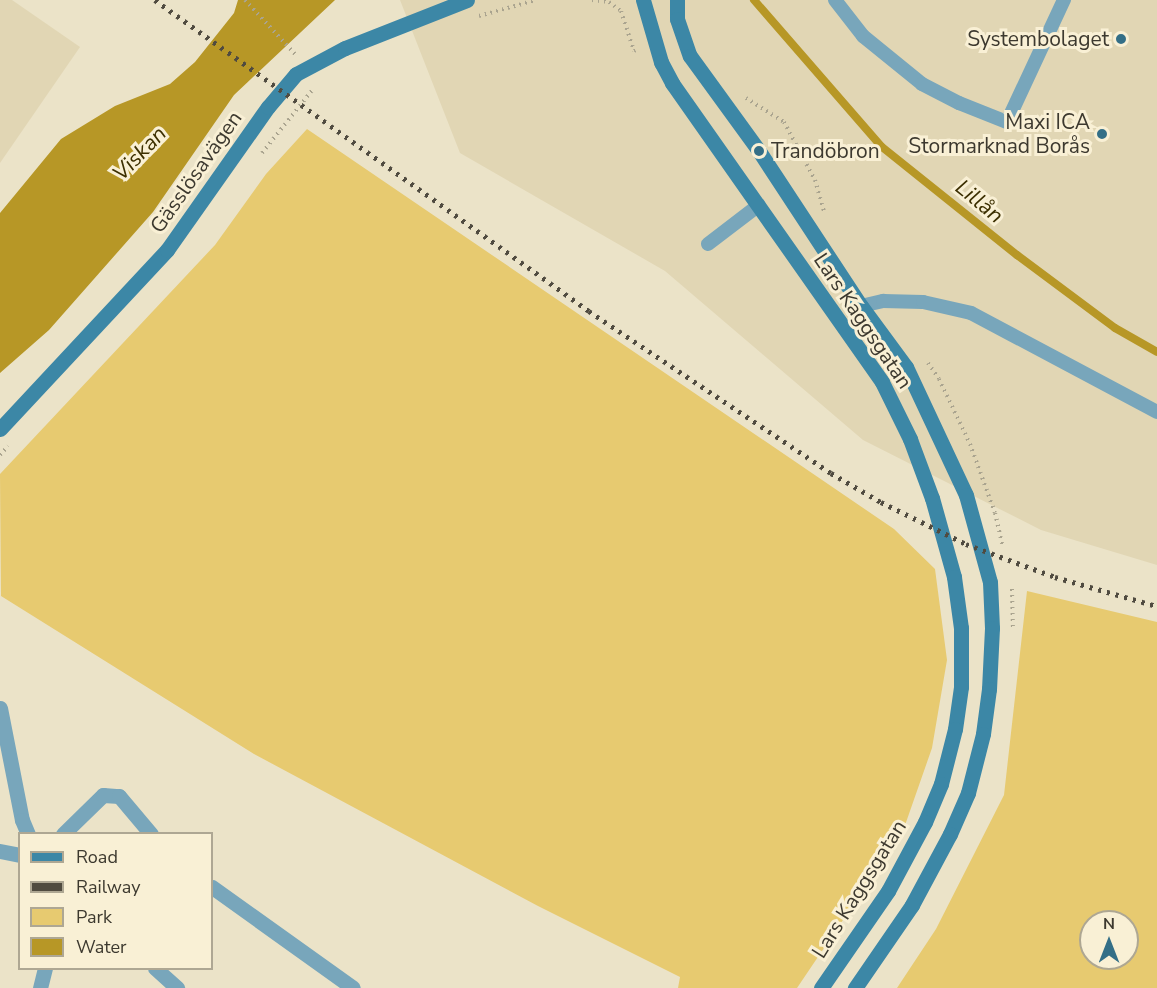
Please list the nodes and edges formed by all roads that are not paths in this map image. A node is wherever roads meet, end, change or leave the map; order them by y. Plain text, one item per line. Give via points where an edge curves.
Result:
1 (467, 0) edge
2 (644, 0) edge
3 (677, 0) edge
4 (836, 0) edge
5 (1064, 0) edge
6 (759, 205) junction
7 (708, 244) dead end
8 (861, 306) junction
9 (1157, 412) edge
10 (0, 429) edge
11 (0, 708) edge
12 (27, 832) edge
13 (65, 832) edge
14 (149, 832) edge
15 (0, 851) edge
16 (18, 855) edge
17 (213, 888) edge
18 (45, 970) edge
19 (156, 970) edge
20 (40, 988) edge
21 (177, 988) edge
22 (353, 988) edge
23 (821, 988) edge
24 (855, 988) edge

1 - 10 street, Gässlösavägen via 345,48 296,74 268,107 167,250
2 - 6 street, Lars Kaggsgatan via 661,62 672,84
3 - 8 street, Lars Kaggsgatan via 677,19 690,56 759,151
4 - 5 lane via 863,36 922,84 959,104 1007,122
6 - 7 lane
6 - 23 street, Lars Kaggsgatan via 882,382 910,439 932,498 954,577 961,628 961,687 941,784 888,891
8 - 9 lane via 884,301 923,302 971,313
8 - 24 street, Lars Kaggsgatan via 906,368 966,495 990,582 992,628 983,734 968,793 912,905
11 - 12 street
13 - 14 street via 103,795 119,796
15 - 16 street
17 - 22 street
18 - 20 street
19 - 21 street

